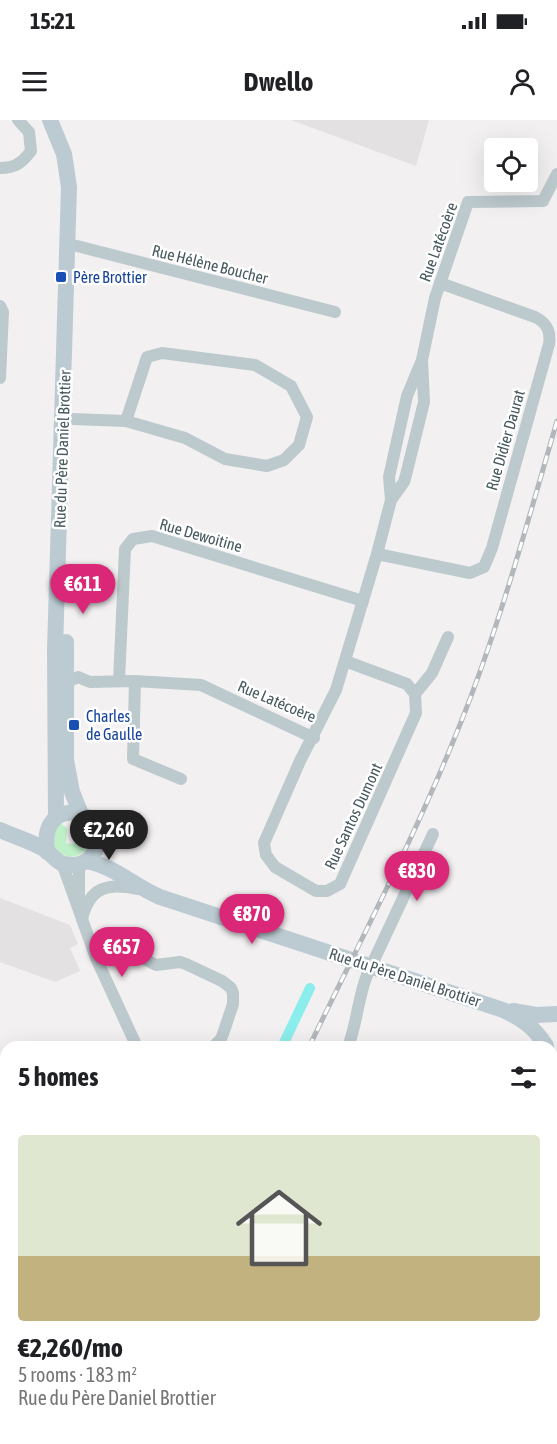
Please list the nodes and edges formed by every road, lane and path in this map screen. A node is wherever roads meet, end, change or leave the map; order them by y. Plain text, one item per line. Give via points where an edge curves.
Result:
1 (18, 120) edge
2 (50, 120) edge
3 (58, 120) edge
4 (0, 168) edge
5 (557, 174) edge
6 (77, 246) junction
7 (440, 283) junction
8 (0, 306) edge
9 (335, 312) dead end
10 (0, 378) edge
11 (72, 419) junction
12 (126, 420) junction
13 (377, 554) junction
14 (363, 602) junction
15 (448, 637) dead end
16 (345, 661) junction
17 (119, 681) junction
18 (135, 681) junction
19 (90, 682) junction
20 (66, 685) junction
21 (416, 694) junction
22 (314, 738) junction
23 (181, 779) dead end
24 (81, 814) junction
25 (52, 821) junction
26 (0, 829) edge
27 (433, 834) dead end
28 (98, 840) junction
29 (48, 852) junction
30 (75, 863) junction
31 (148, 892) junction
32 (170, 899) junction
33 (82, 919) junction
34 (96, 958) junction
35 (503, 1010) junction
36 (557, 1017) edge
37 (134, 1041) edge
38 (219, 1041) edge
39 (350, 1041) edge
40 (543, 1041) edge
41 (547, 1041) edge

1 - 4 street via 29,132 31,151 12,168
2 - 20 main road, Rue du Père Daniel Brottier via 64,154 69,188
3 - 6 main road, Rue du Père Daniel Brottier via 72,151 78,186
5 - 7 street, Rue Latécoère via 543,201 468,202
6 - 9 street, Rue Hélène Boucher
6 - 11 main road, Rue du Père Daniel Brottier
7 - 13 street, Rue Latécoère via 422,360 407,396 389,477 391,500
7 - 13 street, Rue Didier Daurat via 542,320 548,329 549,344 484,567 470,573
8 - 10 street
11 - 12 street
11 - 20 main road, Rue du Père Daniel Brottier
12 - 12 street via 185,438 225,459 267,466 284,460 299,445 307,417 291,386 255,365 162,352 147,357
13 - 14 street, Rue Latécoère
14 - 16 street, Rue Latécoère
14 - 17 street, Rue Dewoitine via 152,536 133,539 125,549
15 - 21 street via 432,673
16 - 21 street via 402,681
16 - 22 street, Rue Latécoère
17 - 18 street, Rue Latécoère
17 - 19 street, Rue Latécoère
18 - 22 street, Rue Latécoère via 201,686
18 - 23 street via 133,759
19 - 20 street, Rue Latécoère
19 - 20 street, Rue Latécoère
20 - 24 main road, Rue du Père Daniel Brottier via 66,760
20 - 25 main road, Rue du Père Daniel Brottier
21 - 22 street, Rue Santos Dumont via 415,721 340,884 327,891 316,891 275,867 266,855 264,843
24 - 25 main road via 68,812
24 - 28 main road via 94,824
25 - 26 main road via 26,830
25 - 29 main road via 45,836
26 - 29 main road
27 - 39 street, bridge via 362,987
28 - 30 main road via 92,856
28 - 32 main road, Rue du Père Daniel Brottier via 128,873
29 - 30 main road
30 - 31 main road, Rue du Père Daniel Brottier via 95,862
30 - 33 street
31 - 32 main road, Rue du Père Daniel Brottier
31 - 33 street via 123,886 101,889 89,899
32 - 35 main road, Rue du Père Daniel Brottier
33 - 34 street
34 - 37 street
34 - 38 street via 126,950 156,965 186,964 227,985 233,993 233,1004
35 - 36 main road, Rue du Père Daniel Brottier
35 - 40 main road, Rue du Père Daniel Brottier via 530,1025
36 - 41 main road via 547,1033

